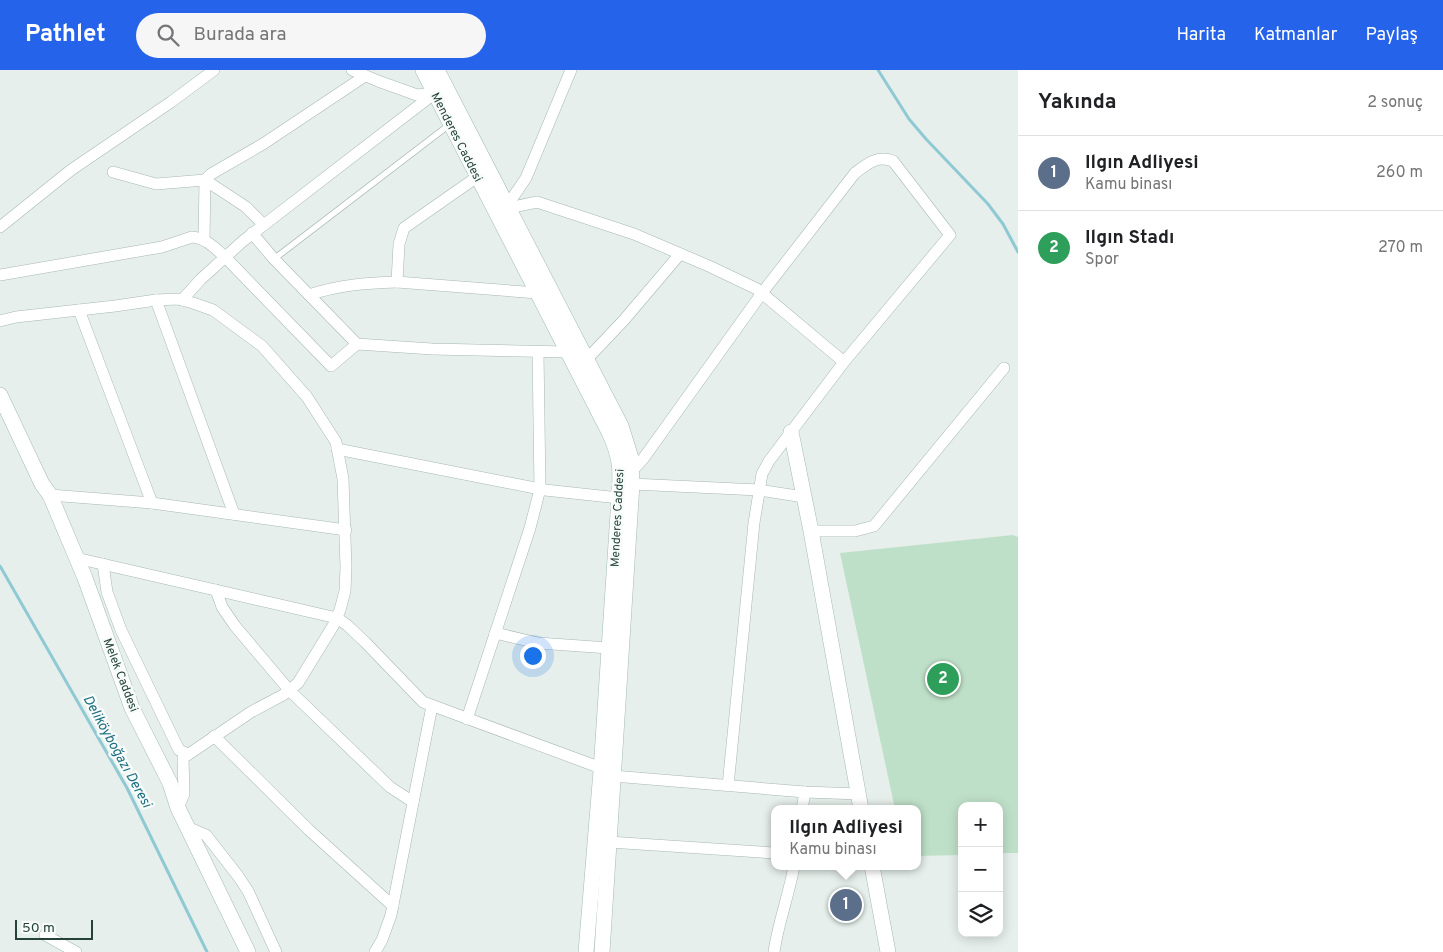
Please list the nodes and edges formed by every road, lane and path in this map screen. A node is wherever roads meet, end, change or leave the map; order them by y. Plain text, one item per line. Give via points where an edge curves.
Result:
1 (214, 70) edge
2 (352, 70) edge
3 (423, 70) edge
4 (437, 70) edge
5 (572, 70) edge
6 (365, 76) junction
7 (435, 93) junction
8 (450, 124) junction
9 (113, 172) dead end
10 (478, 177) junction
11 (204, 180) junction
12 (507, 207) junction
13 (264, 225) junction
14 (0, 227) edge
15 (252, 234) junction
16 (204, 240) junction
17 (680, 254) junction
18 (225, 257) junction
19 (274, 259) junction
20 (0, 275) edge
21 (397, 282) junction
22 (538, 293) junction
23 (762, 293) junction
24 (309, 295) junction
25 (156, 300) junction
26 (182, 300) junction
27 (79, 310) junction
28 (0, 321) edge
29 (356, 344) junction
30 (538, 352) junction
31 (568, 352) junction
32 (587, 359) junction
33 (844, 362) junction
34 (1004, 368) dead end
35 (0, 395) edge
36 (791, 432) junction
37 (338, 449) junction
38 (632, 478) junction
39 (540, 489) junction
40 (759, 490) junction
41 (50, 495) junction
42 (804, 497) junction
43 (620, 498) junction
44 (152, 503) junction
45 (234, 514) junction
46 (346, 530) junction
47 (811, 531) junction
48 (76, 558) junction
49 (103, 564) junction
50 (216, 590) junction
51 (337, 618) junction
52 (495, 633) junction
53 (609, 648) junction
54 (289, 690) junction
55 (432, 706) junction
56 (467, 719) junction
57 (214, 736) junction
58 (188, 754) junction
59 (607, 772) junction
60 (728, 786) junction
61 (805, 792) junction
62 (860, 801) edge
63 (413, 802) junction
64 (803, 805) edge
65 (178, 808) junction
66 (188, 827) junction
67 (609, 842) junction
68 (771, 853) edge
69 (793, 870) edge
70 (873, 870) edge
71 (393, 906) junction
72 (45, 935) dead end
73 (76, 952) edge
74 (248, 952) edge
75 (276, 952) edge
76 (376, 952) edge
77 (586, 952) edge
78 (602, 952) edge
79 (774, 952) edge
80 (888, 952) edge

1 - 14 street via 72,170
2 - 6 street
3 - 7 main road, Menderes Caddesi
4 - 12 main road, Menderes Caddesi
5 - 12 street via 526,178
6 - 7 street via 418,95
6 - 11 street
7 - 8 main road, Menderes Caddesi
7 - 13 street
8 - 10 main road, Menderes Caddesi
8 - 19 lane
9 - 11 street via 156,184
10 - 21 street via 404,228 399,244
10 - 22 main road, Menderes Caddesi
11 - 13 street via 246,206
11 - 16 street
12 - 17 street via 537,202 634,234
12 - 32 main road, Menderes Caddesi
13 - 15 street
15 - 18 street
15 - 19 street
16 - 18 street
16 - 20 street via 192,237 162,247
17 - 23 street
17 - 32 street
18 - 26 street
18 - 29 street via 331,366
19 - 24 street
21 - 22 street
21 - 24 street via 328,288
22 - 31 main road, Menderes Caddesi
23 - 33 street
23 - 33 street via 855,174 868,163 885,158 893,161 950,235
23 - 38 street via 642,459
24 - 29 street
25 - 26 street
25 - 27 street
25 - 45 street
26 - 37 street via 213,310 262,346 307,397
27 - 28 street
27 - 44 street
29 - 30 street
30 - 31 street
30 - 39 street
31 - 43 main road, Menderes Caddesi via 616,449 621,470
32 - 38 main road, Menderes Caddesi via 621,426 628,447
33 - 36 street
34 - 47 street via 874,526 855,531
35 - 41 main road, Melek Caddesi
36 - 40 street via 769,461
36 - 42 main road
37 - 39 street
37 - 46 street
38 - 40 street
38 - 59 main road, Menderes Caddesi
39 - 43 street
39 - 52 street
40 - 42 street
40 - 60 street
41 - 44 street
41 - 48 main road, Melek Caddesi
42 - 47 main road
43 - 53 main road, Menderes Caddesi
44 - 45 street
45 - 46 street
46 - 51 street via 345,591
47 - 62 main road
48 - 49 street
48 - 65 main road, Melek Caddesi via 132,708 170,783
49 - 50 street
49 - 58 street via 107,592 121,630 179,750
50 - 51 street
50 - 54 street via 235,626
51 - 54 street via 298,683
51 - 55 street via 423,702
52 - 53 street via 538,642
52 - 56 street
53 - 59 main road, Menderes Caddesi
54 - 57 street
54 - 63 street via 390,786
55 - 56 street
55 - 63 street
56 - 59 street
57 - 58 street
57 - 71 street via 309,830
58 - 65 street via 184,758 184,794
59 - 60 street
59 - 67 main road, Menderes Caddesi
59 - 77 main road, Menderes Caddesi
60 - 61 street
61 - 62 street
61 - 64 street
63 - 71 street
65 - 66 main road, Melek Caddesi
66 - 74 main road, Melek Caddesi
66 - 75 street via 206,834 238,876
67 - 68 street
67 - 78 main road, Menderes Caddesi
69 - 79 street
70 - 80 main road
71 - 76 street
72 - 73 street

